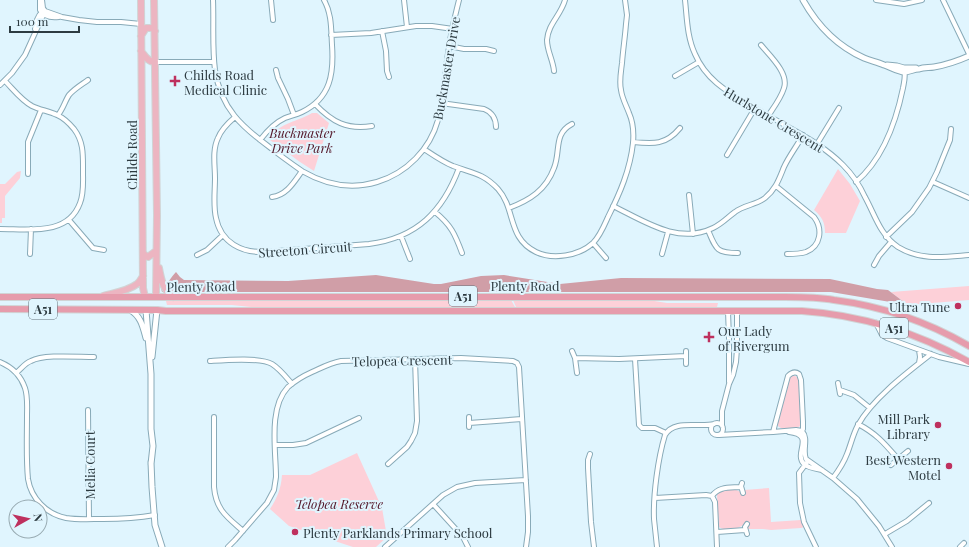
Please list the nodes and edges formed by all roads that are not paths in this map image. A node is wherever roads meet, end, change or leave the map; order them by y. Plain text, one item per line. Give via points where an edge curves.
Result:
1 (41, 0) edge
2 (141, 0) edge
3 (154, 0) edge
4 (214, 0) edge
5 (271, 0) edge
6 (324, 0) edge
7 (404, 0) edge
8 (459, 0) edge
9 (565, 0) edge
10 (625, 0) edge
11 (685, 0) edge
12 (803, 0) edge
13 (876, 0) edge
14 (922, 0) edge
15 (943, 0) edge
16 (43, 13) junction
17 (273, 20) dead end
18 (140, 21) junction
19 (154, 21) junction
20 (407, 27) junction
21 (452, 29) junction
22 (154, 31) junction
23 (382, 31) junction
24 (331, 35) junction
25 (141, 36) junction
26 (761, 45) dead end
27 (449, 46) junction
28 (141, 51) junction
29 (494, 51) dead end
30 (969, 55) edge
31 (155, 62) junction
32 (214, 62) junction
33 (699, 62) junction
34 (276, 70) dead end
35 (904, 70) junction
36 (554, 71) dead end
37 (675, 76) dead end
38 (390, 78) dead end
39 (5, 80) junction
40 (88, 80) dead end
41 (0, 85) edge
42 (441, 103) junction
43 (315, 104) junction
44 (755, 108) junction
45 (838, 108) dead end
46 (40, 110) junction
47 (58, 115) junction
48 (294, 115) junction
49 (768, 116) junction
50 (235, 117) junction
51 (572, 124) dead end
52 (372, 126) dead end
53 (496, 127) dead end
54 (680, 128) dead end
55 (951, 128) dead end
56 (803, 135) junction
57 (260, 140) junction
58 (633, 142) junction
59 (817, 144) junction
60 (424, 149) junction
61 (727, 155) dead end
62 (459, 168) junction
63 (302, 171) junction
64 (28, 174) dead end
65 (856, 182) junction
66 (933, 182) junction
67 (776, 186) junction
68 (688, 195) dead end
69 (272, 197) dead end
70 (969, 198) edge
71 (613, 206) junction
72 (509, 208) junction
73 (434, 212) junction
74 (69, 220) junction
75 (0, 229) edge
76 (31, 230) junction
77 (708, 230) junction
78 (668, 232) junction
79 (693, 234) junction
80 (223, 235) junction
81 (401, 236) junction
82 (886, 237) junction
83 (891, 242) junction
84 (593, 243) junction
85 (104, 250) dead end
86 (156, 251) junction
87 (143, 253) junction
88 (462, 253) dead end
89 (738, 253) dead end
90 (30, 254) dead end
91 (662, 254) dead end
92 (788, 254) dead end
93 (969, 255) edge
94 (197, 256) dead end
95 (606, 258) dead end
96 (156, 259) junction
97 (410, 259) dead end
98 (874, 265) dead end
99 (143, 276) junction
100 (0, 297) edge
101 (99, 297) junction
102 (145, 297) junction
103 (156, 297) junction
104 (173, 297) junction
105 (728, 297) junction
106 (737, 297) junction
107 (0, 309) edge
108 (130, 310) junction
109 (146, 310) junction
110 (157, 310) junction
111 (728, 311) junction
112 (737, 311) junction
113 (876, 323) junction
114 (148, 345) junction
115 (969, 346) edge
116 (919, 350) junction
117 (572, 351) dead end
118 (686, 351) dead end
119 (931, 354) junction
120 (686, 356) junction
121 (94, 357) dead end
122 (576, 358) junction
123 (415, 359) junction
124 (635, 359) junction
125 (210, 360) dead end
126 (0, 362) edge
127 (969, 363) edge
128 (686, 364) dead end
129 (918, 364) junction
130 (16, 373) junction
131 (577, 373) dead end
132 (151, 374) junction
133 (838, 383) dead end
134 (292, 384) junction
135 (729, 384) junction
136 (870, 408) junction
137 (88, 410) dead end
138 (722, 412) junction
139 (214, 417) dead end
140 (469, 417) dead end
141 (359, 418) dead end
142 (522, 419) junction
143 (715, 424) junction
144 (858, 424) junction
145 (698, 426) junction
146 (722, 427) junction
147 (712, 432) junction
148 (773, 432) junction
149 (666, 433) junction
150 (801, 433) junction
151 (735, 434) junction
152 (719, 435) junction
153 (275, 445) junction
154 (908, 451) dead end
155 (590, 454) dead end
156 (898, 459) junction
157 (806, 463) junction
158 (388, 464) dead end
159 (891, 465) dead end
160 (833, 478) junction
161 (526, 480) junction
162 (743, 493) dead end
163 (712, 496) junction
164 (655, 498) junction
165 (929, 503) dead end
166 (433, 504) junction
167 (155, 515) junction
168 (89, 519) junction
169 (746, 524) dead end
170 (243, 531) junction
171 (716, 532) junction
172 (885, 534) junction
173 (964, 543) dead end
174 (162, 547) edge
175 (228, 547) edge
176 (385, 547) edge
177 (468, 547) edge
178 (526, 547) edge
179 (594, 547) edge
180 (658, 547) edge
181 (718, 547) edge
182 (816, 547) edge
183 (892, 547) edge
184 (960, 547) edge

1 - 16 street
2 - 18 main road, Childs Road
3 - 19 main road, Childs Road
4 - 32 street, Buckmaster Drive
5 - 17 street
6 - 24 street via 329,13
7 - 20 street
8 - 21 street, Buckmaster Drive
9 - 36 street via 548,33 547,45
10 - 58 street via 627,15 620,83 632,123
11 - 33 street, Hurlstone Crescent via 690,38
12 - 35 street via 816,21 830,36 855,54
13 - 14 street via 904,4
15 - 30 street
16 - 18 street via 89,21
16 - 39 street via 40,14 25,55
18 - 19 main road
18 - 25 main road, Childs Road
19 - 22 main road, Childs Road
20 - 21 street via 432,26
20 - 23 street
21 - 27 street, Buckmaster Drive
22 - 25 main road via 152,28 146,28
22 - 31 main road, Childs Road
23 - 24 street
23 - 38 street
24 - 43 street via 331,76 326,89
25 - 28 main road, Childs Road
26 - 49 street via 782,72 785,81 784,89
27 - 29 street
27 - 42 street, Buckmaster Drive
28 - 31 main road via 147,59
28 - 87 main road, Childs Road
30 - 35 street via 942,65
31 - 32 street
31 - 86 main road, Childs Road
32 - 50 street, Buckmaster Drive via 224,100
33 - 37 street
33 - 44 street, Hurlstone Crescent via 718,84
34 - 48 street
35 - 65 street via 897,113 886,140 868,170
39 - 41 street
39 - 46 street via 26,102
40 - 47 street via 69,95
42 - 53 street via 484,109 491,113
42 - 60 street, Buckmaster Drive via 436,128
43 - 48 street
43 - 52 street via 333,120 345,125
44 - 49 street, Hurlstone Crescent
44 - 61 street
45 - 59 street
46 - 47 street
46 - 64 street via 28,142
47 - 74 street via 67,121 80,137 82,148 82,196 77,210
48 - 57 street via 274,125
49 - 56 street, Hurlstone Crescent
50 - 57 street, Buckmaster Drive
50 - 80 street via 221,132 215,148 215,214
51 - 72 street via 561,133 555,167 544,186 529,199
54 - 58 street via 673,136 659,143
55 - 66 street via 950,140
56 - 59 street, Hurlstone Crescent
56 - 67 street
57 - 63 street, Buckmaster Drive
58 - 71 street via 626,178
59 - 65 street, Hurlstone Crescent via 843,166
60 - 62 street
60 - 63 street, Buckmaster Drive via 411,164 397,174 368,184 335,185 318,180
62 - 72 street via 475,172 488,180 500,191
62 - 73 street, Streeton Circuit via 450,190
63 - 69 street via 286,192
65 - 82 street, Hurlstone Crescent
66 - 70 street
66 - 82 street via 912,212
67 - 77 street via 764,199 738,210
67 - 92 street via 814,217 820,228 820,236 809,251
68 - 79 street
71 - 78 street
71 - 84 street
72 - 84 street via 517,235 536,252 554,256 569,254
73 - 81 street, Streeton Circuit
73 - 88 street via 451,228
74 - 76 street via 48,229
74 - 85 street via 93,248
75 - 76 street
76 - 90 street
77 - 79 street
77 - 89 street via 718,250 724,253
78 - 79 street
78 - 91 street
80 - 81 street, Streeton Circuit via 238,247 258,252 369,244
80 - 94 street
81 - 97 street
82 - 83 street, Hurlstone Crescent
83 - 93 street, Hurlstone Crescent via 910,253 923,256
83 - 98 street
84 - 95 street
86 - 87 main road via 148,257
86 - 96 main road, Childs Road
87 - 99 main road, Childs Road
96 - 103 main road, Childs Road
96 - 104 main road via 161,280
99 - 101 main road via 136,285
99 - 102 main road, Childs Road
100 - 101 highway, Plenty Road / A51
101 - 102 highway, Plenty Road / A51
102 - 103 highway, Plenty Road / A51
102 - 109 highway, Childs Road
103 - 104 highway, Plenty Road / A51
103 - 110 highway, Childs Road
104 - 105 highway, Plenty Road / A51
105 - 106 highway, Plenty Road / A51
105 - 111 highway
106 - 112 highway
106 - 115 highway, Plenty Road / A51 via 812,298 851,302 903,316
107 - 108 highway, Plenty Road / A51
108 - 109 highway, Plenty Road / A51
108 - 114 street via 139,317
109 - 110 highway, Plenty Road / A51
109 - 114 street
110 - 111 highway, Plenty Road / A51
110 - 132 street
111 - 112 highway, Plenty Road / A51
111 - 135 street
112 - 113 highway, Plenty Road / A51 via 813,312
112 - 135 street via 736,355
113 - 116 street, Plenty Road via 884,337
113 - 127 highway, Plenty Road / A51 via 923,339
114 - 132 street
116 - 119 street, Plenty Road
116 - 129 street
117 - 122 street
118 - 120 street
119 - 127 street, Plenty Road
119 - 129 street
120 - 124 street
120 - 128 street
121 - 130 street via 39,358 28,362
122 - 124 street
122 - 131 street
123 - 134 street, Telopea Crescent via 337,362
123 - 142 street, Telopea Crescent via 466,358 515,362 520,370
123 - 158 street via 415,432 406,447
124 - 149 street via 639,425 642,428 655,428
125 - 134 street via 266,361 276,367
126 - 130 street
129 - 136 street
130 - 168 street via 23,383 26,396 27,474 33,494 40,504 56,515 71,519
132 - 167 street via 150,446
133 - 136 street via 840,392 854,395
134 - 153 street, Telopea Crescent via 284,392 275,416
135 - 138 street
136 - 144 street
137 - 168 street, Melia Court
138 - 143 street
138 - 146 street
139 - 170 street via 215,496 222,512
140 - 142 street via 469,425
141 - 153 street via 306,443
142 - 161 street, Telopea Crescent
143 - 145 street
143 - 146 street
143 - 147 street
144 - 156 street via 871,431
144 - 160 street via 845,458
145 - 147 street
145 - 149 street via 675,426
146 - 151 street via 728,433
146 - 152 street via 723,431
147 - 152 street
148 - 150 street
148 - 150 street via 786,381 793,372 799,374 801,380
148 - 151 street
149 - 164 street
150 - 157 street via 806,438
151 - 152 street
153 - 170 street, Telopea Crescent via 276,478 272,494
154 - 156 street
155 - 179 street via 588,468
156 - 159 street
157 - 160 street via 814,464
157 - 182 street via 799,476 801,507 804,522
160 - 172 street via 857,499
161 - 166 street via 462,485
161 - 178 street, Telopea Crescent
162 - 163 street via 742,485 719,489
163 - 164 street
163 - 171 street via 715,502
164 - 180 street via 654,519
165 - 172 street via 907,521
166 - 176 street
166 - 177 street via 463,537
167 - 168 street
167 - 174 street
169 - 171 street via 746,532
170 - 175 street, Telopea Crescent
171 - 181 street
172 - 183 street
173 - 184 street

